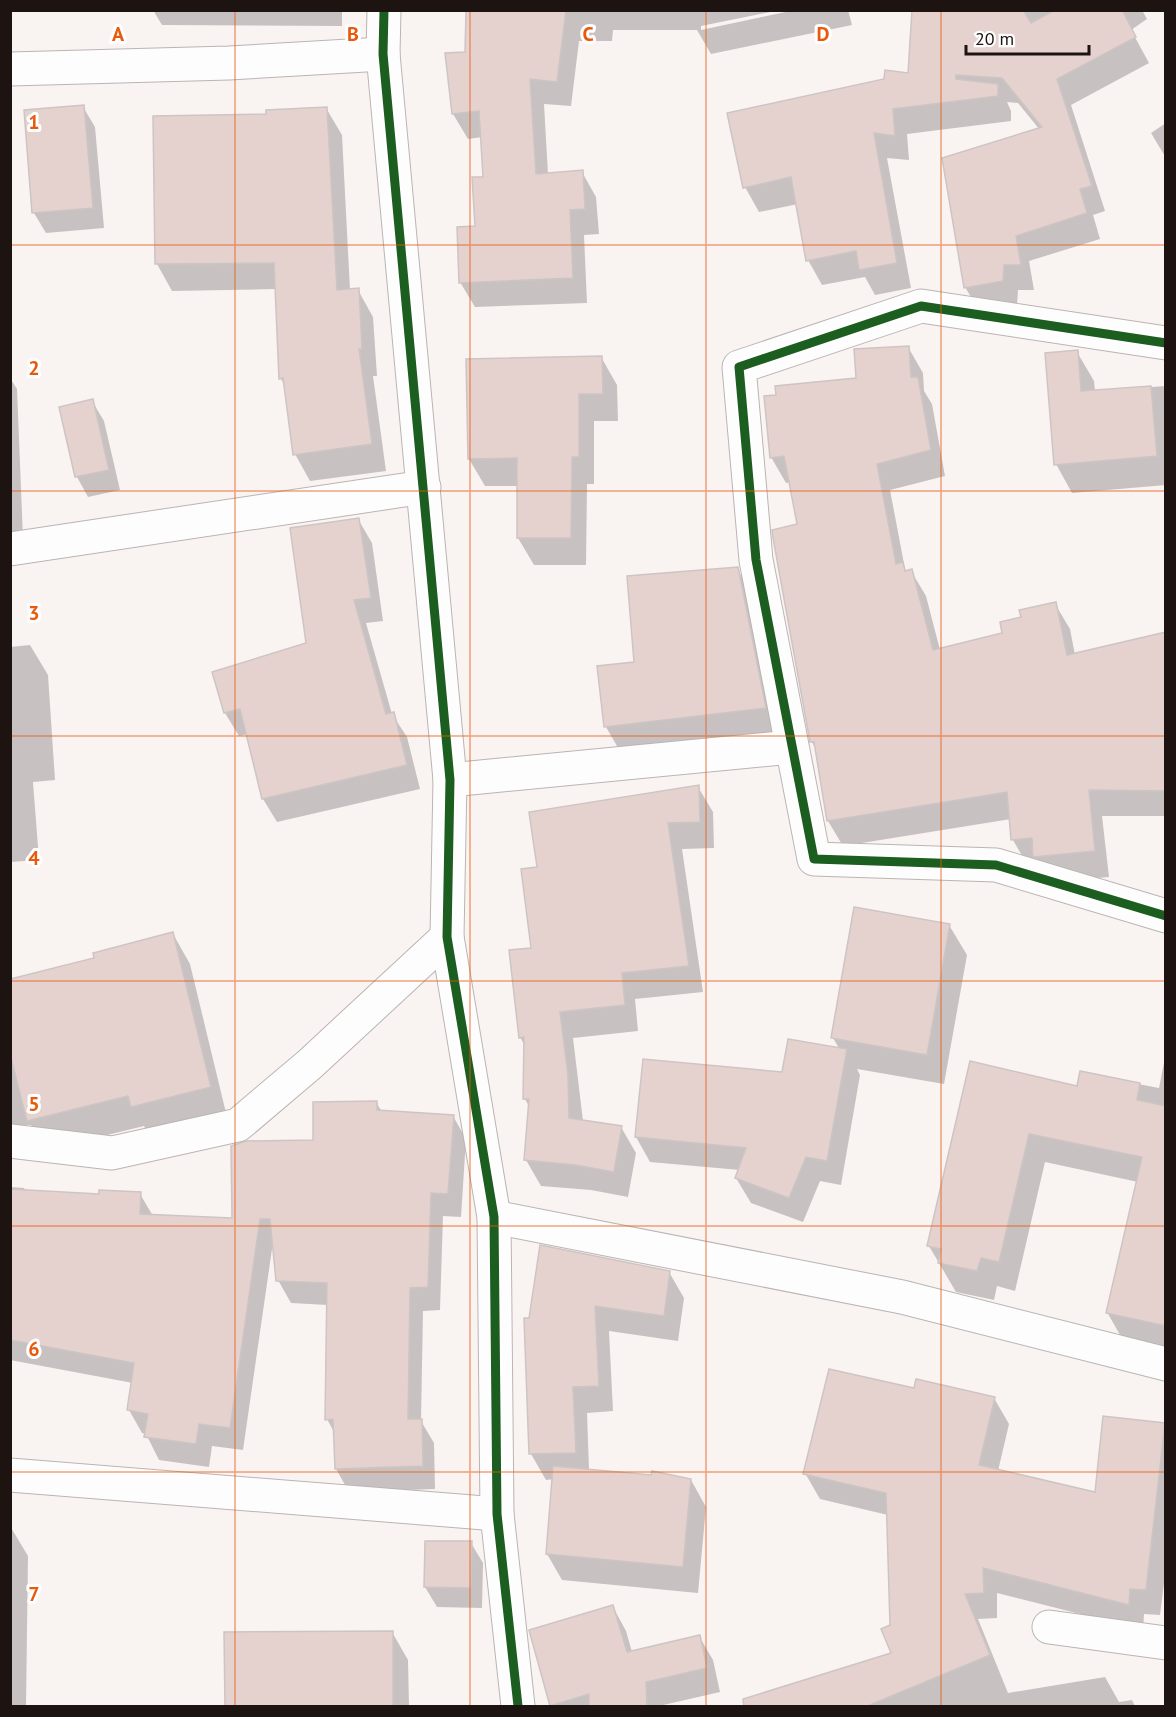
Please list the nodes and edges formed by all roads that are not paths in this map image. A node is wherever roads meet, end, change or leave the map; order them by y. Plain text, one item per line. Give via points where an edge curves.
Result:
1 (384, 10) edge
2 (383, 54) junction
3 (10, 69) edge
4 (1166, 344) edge
5 (424, 487) junction
6 (10, 549) edge
7 (791, 747) junction
8 (450, 780) junction
9 (1166, 916) edge
10 (447, 937) junction
11 (10, 1141) edge
12 (495, 1217) junction
13 (1166, 1365) edge
14 (10, 1475) edge
15 (497, 1514) junction
16 (1049, 1627) dead end
17 (1166, 1643) edge
18 (518, 1707) edge

1 - 2 street
2 - 3 street
2 - 5 street
4 - 7 street via 921,306 739,367 756,560
5 - 6 street
5 - 8 street
7 - 8 street
7 - 9 street via 814,859 996,865
8 - 10 street
10 - 11 street via 238,1125 112,1153
10 - 12 street
12 - 13 street via 902,1297
12 - 15 street
14 - 15 street
15 - 18 street
16 - 17 street

